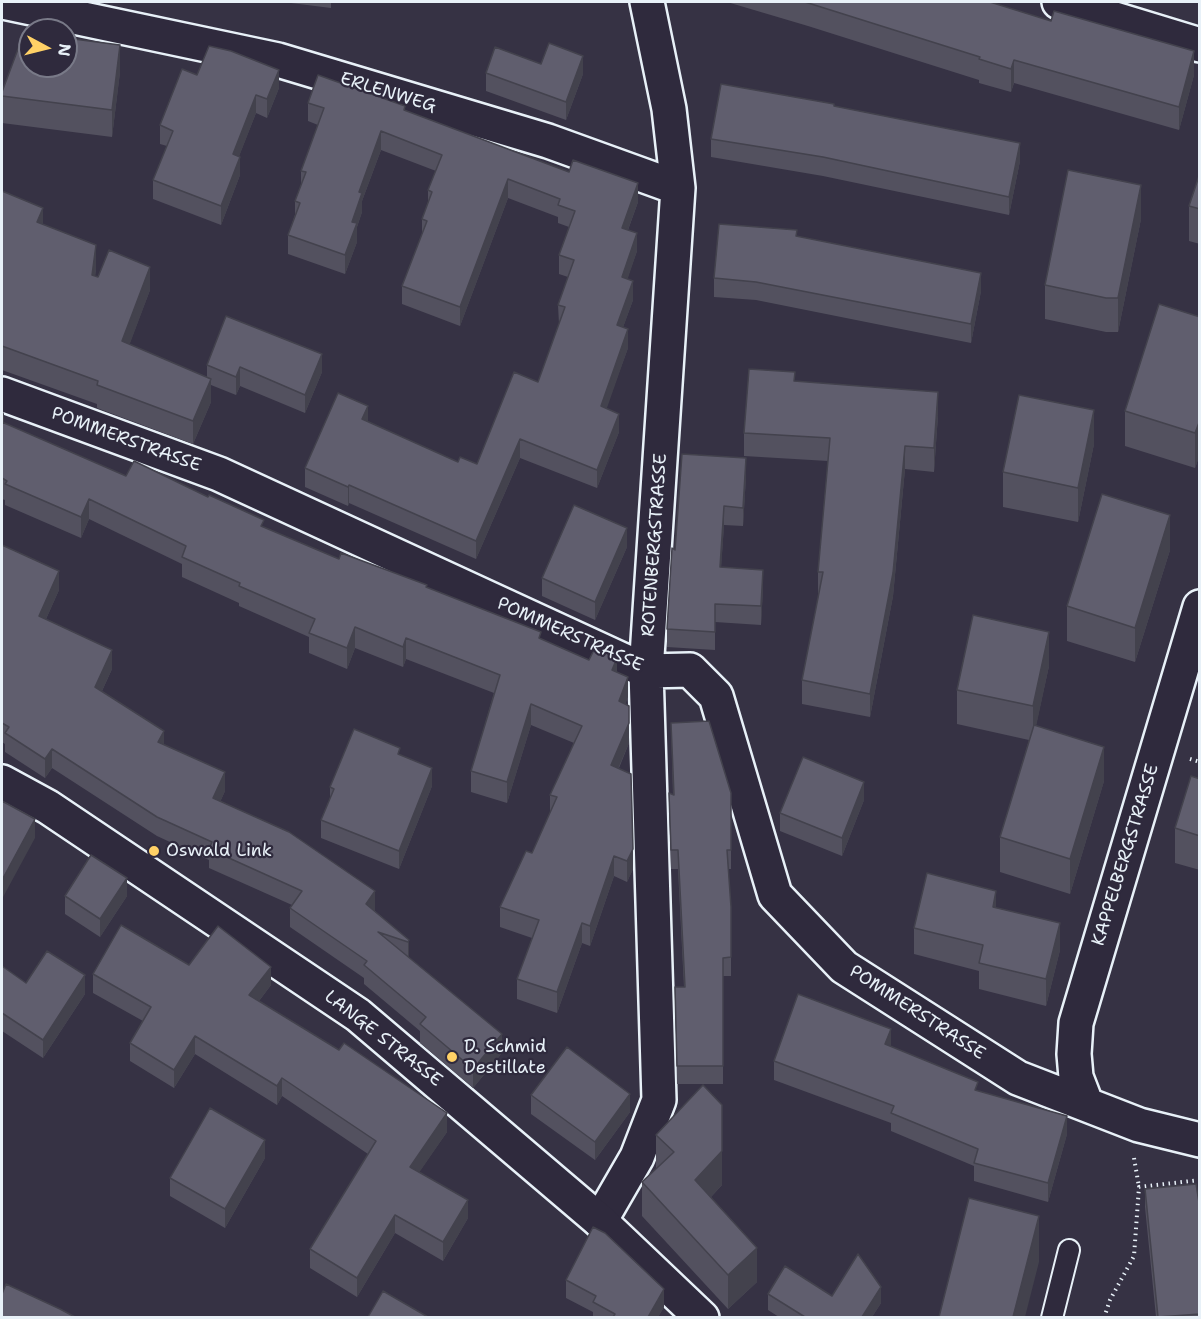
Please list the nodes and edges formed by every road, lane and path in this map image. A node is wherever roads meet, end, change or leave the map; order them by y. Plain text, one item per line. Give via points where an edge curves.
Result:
1 (3, 2) edge
2 (647, 2) edge
3 (1059, 2) edge
4 (92, 11) edge
5 (1200, 45) edge
6 (678, 188) junction
7 (2, 394) edge
8 (1200, 607) edge
9 (646, 671) junction
10 (2, 782) edge
11 (1086, 1104) junction
12 (1200, 1140) edge
13 (1136, 1179) dead end
14 (1200, 1180) edge
15 (1139, 1187) junction
16 (600, 1221) junction
17 (1069, 1250) dead end
18 (702, 1317) edge
19 (1052, 1317) edge
20 (1104, 1317) edge

1 - 4 street, ERLENWEG
2 - 6 street, ROTENBERGSTRASSE via 669,109
3 - 5 street
4 - 6 street, ERLENWEG via 278,60 548,141
6 - 9 street, ROTENBERGSTRASSE
7 - 9 street, POMMERSTRASSE via 219,474
8 - 11 street, KAPPELBERGSTRASSE via 1076,1023 1076,1077
9 - 11 street, POMMERSTRASSE via 690,670 716,696 775,895 844,967 1018,1078
9 - 16 street, ROTENBERGSTRASSE via 659,1100 637,1157
10 - 16 street, LANGE STRASSE via 48,807 358,1015
11 - 12 street, POMMERSTRASSE via 1139,1125
13 - 15 path
14 - 15 path
15 - 20 path via 1134,1256
16 - 18 street, LANGE STRASSE
17 - 19 lane

